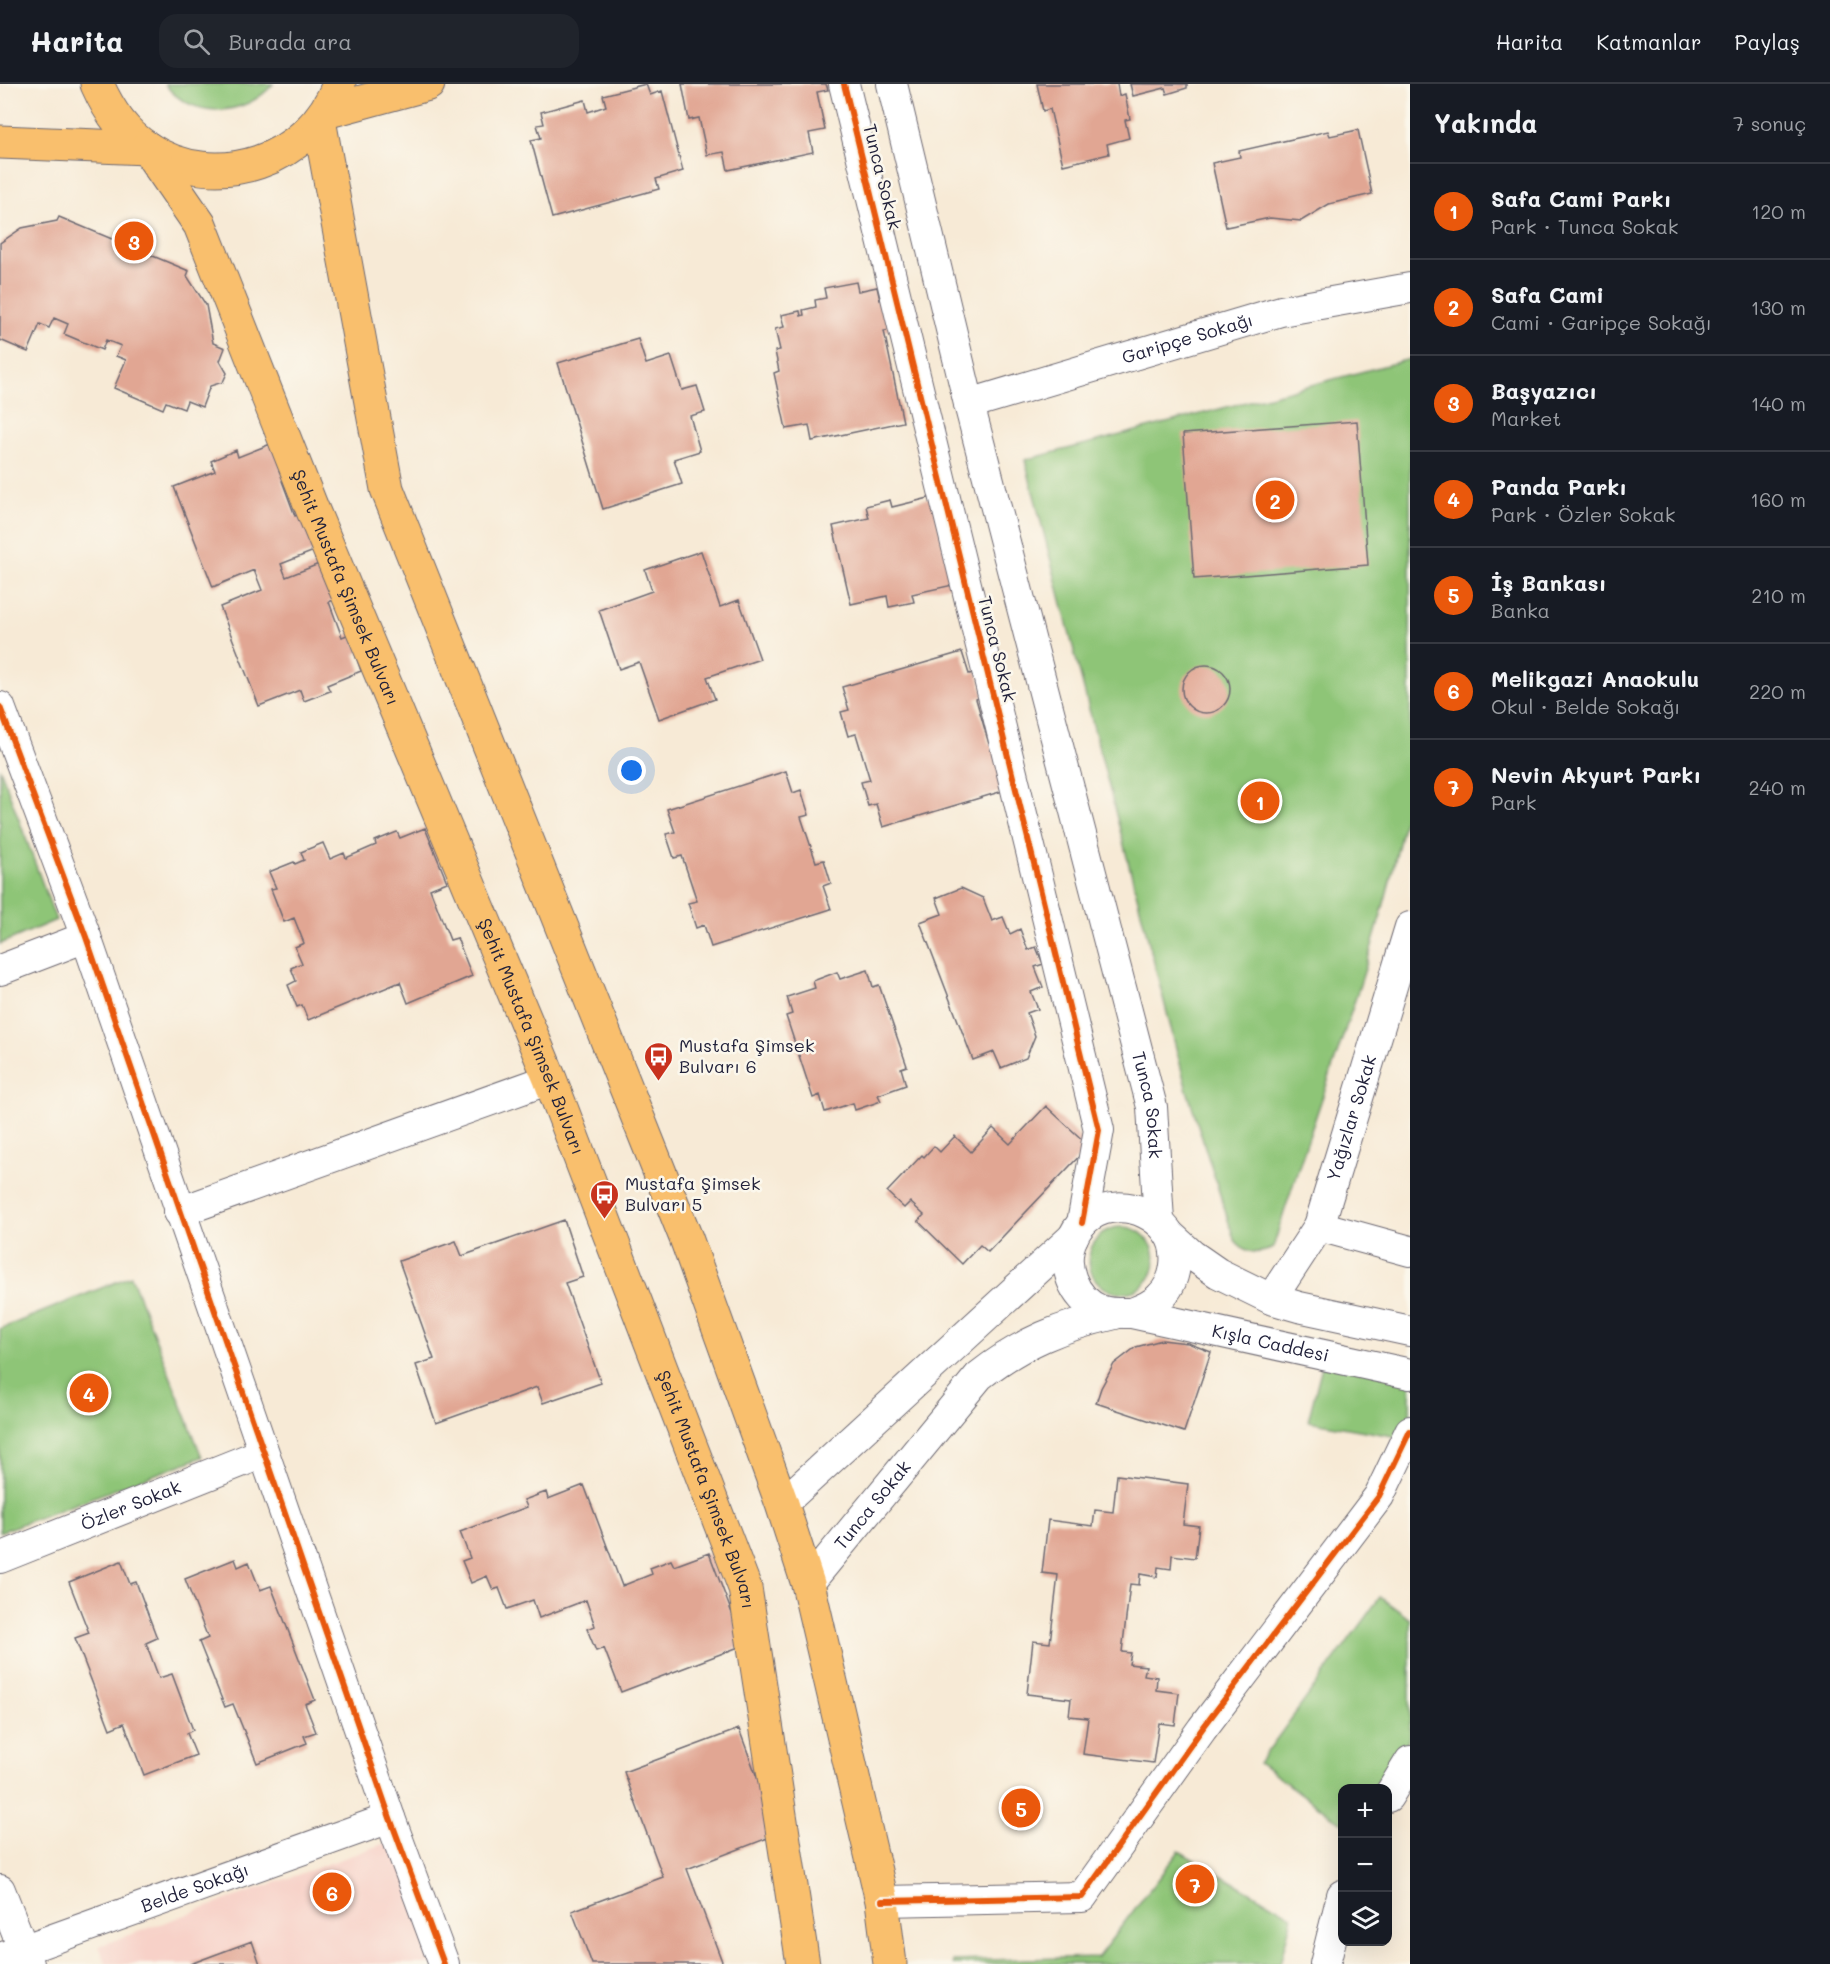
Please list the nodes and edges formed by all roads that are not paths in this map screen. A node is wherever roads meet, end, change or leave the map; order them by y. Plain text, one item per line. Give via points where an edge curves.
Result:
1 (98, 84) edge
2 (428, 84) edge
3 (844, 84) edge
4 (892, 84) edge
5 (328, 105) edge
6 (0, 142) edge
7 (147, 148) junction
8 (1410, 288) edge
9 (969, 404) junction
10 (0, 707) edge
11 (1410, 927) edge
12 (86, 937) junction
13 (0, 970) edge
14 (550, 1079) junction
15 (179, 1212) junction
16 (1319, 1226) junction
17 (1164, 1227) junction
18 (1078, 1230) junction
19 (1410, 1251) edge
20 (1271, 1299) junction
21 (1123, 1313) junction
22 (1410, 1331) edge
23 (1410, 1374) edge
24 (1410, 1431) edge
25 (263, 1453) junction
26 (782, 1504) junction
27 (0, 1558) edge
28 (808, 1584) junction
29 (1410, 1761) edge
30 (1392, 1790) edge
31 (390, 1818) junction
32 (0, 1890) edge
33 (882, 1901) junction
34 (1338, 1911) edge
35 (18, 1957) edge
36 (444, 1964) edge
37 (802, 1964) edge
38 (890, 1964) edge
39 (1325, 1964) edge

1 - 7 main road via 107,106 124,129
2 - 5 main road
3 - 18 street, Tunca Sokak via 1099,1130
4 - 9 street, Tunca Sokak
5 - 7 main road via 307,135 258,164 229,170 200,169
5 - 26 main road via 387,489 682,1228
6 - 7 main road
7 - 14 main road, Şehit Mustafa Şimsek Bulvarı via 201,225 311,506
8 - 9 street, Garipçe Sokağı via 1281,311
9 - 17 street, Tunca Sokak via 1152,1107
10 - 12 street
11 - 16 street, Yağızlar Sokak
12 - 13 street
12 - 15 street
14 - 15 street
14 - 37 main road, Şehit Mustafa Şimsek Bulvarı via 745,1588
15 - 25 street
16 - 19 street
16 - 20 street, Yağızlar Sokak
17 - 18 street via 1144,1211 1128,1206 1096,1212
17 - 20 street via 1218,1274
17 - 21 street via 1175,1250 1171,1283 1147,1307
18 - 21 street via 1068,1253 1074,1286 1099,1309
18 - 26 street
20 - 22 street
21 - 23 street, Kışla Caddesi
21 - 28 street, Tunca Sokak via 1046,1334 979,1376
24 - 33 street via 1379,1496 1202,1729 1082,1897
25 - 27 street, Özler Sokak
25 - 31 street
26 - 28 main road
28 - 33 main road
29 - 30 street
31 - 35 street, Belde Sokağı
31 - 36 street
32 - 35 street
33 - 38 main road
34 - 39 street

